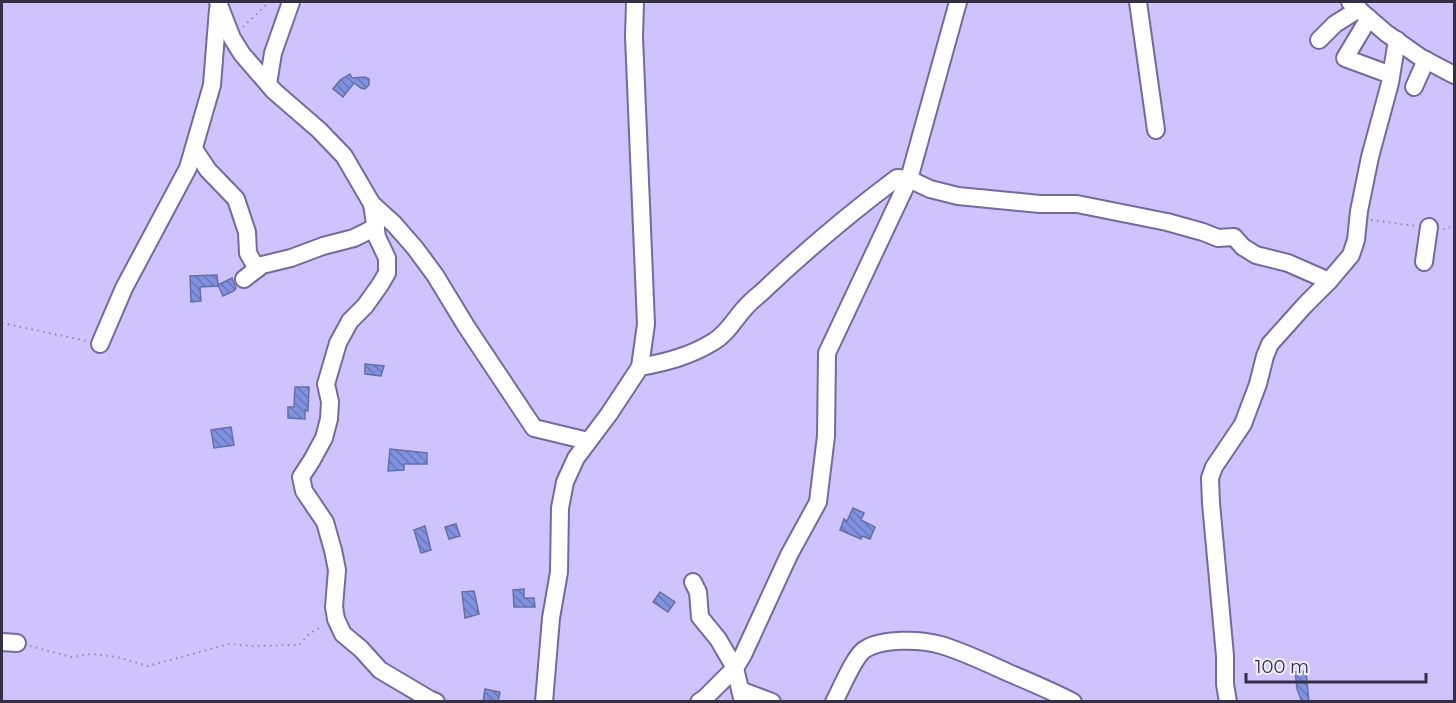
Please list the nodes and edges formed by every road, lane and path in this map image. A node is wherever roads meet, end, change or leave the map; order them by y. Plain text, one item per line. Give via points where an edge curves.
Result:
1 (218, 2) edge
2 (269, 2) edge
3 (291, 2) edge
4 (635, 2) edge
5 (958, 2) edge
6 (1138, 2) edge
7 (1364, 9) edge
8 (231, 38) junction
9 (1319, 40) dead end
10 (1397, 40) junction
11 (1426, 60) junction
12 (1391, 75) junction
13 (1455, 75) edge
14 (268, 84) junction
15 (1414, 87) dead end
16 (1156, 130) dead end
17 (194, 149) junction
18 (909, 180) junction
19 (372, 204) junction
20 (1358, 219) junction
21 (1455, 226) edge
22 (1429, 227) junction
23 (376, 228) junction
24 (1424, 262) dead end
25 (1329, 281) junction
26 (2, 322) edge
27 (100, 344) joint
28 (640, 367) junction
29 (588, 441) junction
30 (693, 582) dead end
31 (336, 619) junction
32 (9, 643) edge
33 (735, 668) junction
34 (741, 696) edge
35 (436, 702) edge
36 (544, 702) edge
37 (699, 702) edge
38 (772, 702) edge
39 (834, 702) edge
40 (1072, 702) edge
41 (1228, 702) edge

1 - 8 street
1 - 17 street via 212,85
2 - 8 path
3 - 14 street via 273,54
4 - 28 street via 646,324
5 - 18 street
6 - 16 street
7 - 9 street via 1335,24
7 - 10 street
7 - 12 street via 1346,58
8 - 14 street
10 - 11 street
10 - 12 street
11 - 13 street
11 - 15 street
12 - 20 street
14 - 19 street via 344,156
17 - 23 street via 236,199 247,232 250,274 262,266
17 - 27 street
18 - 25 street via 958,196 1077,204 1167,222 1218,238 1234,237 1256,255 1288,263
18 - 28 street via 897,178 795,261 715,341 669,362
18 - 33 street via 827,353 826,436 818,502
19 - 23 street
19 - 29 street via 394,224 435,275 534,428
20 - 22 path
20 - 25 street via 1351,255
21 - 22 path
22 - 24 street
23 - 31 street via 387,258 387,273 338,343 326,384 330,402 324,438 301,477 304,491 326,522 333,550 337,570
25 - 41 street via 1270,344 1244,424 1210,478
26 - 27 path
28 - 29 street
29 - 36 street via 565,482 560,508 559,572
30 - 33 street via 698,592 699,617
31 - 32 path via 310,633 299,645 229,644 148,666 117,657 71,657
31 - 35 street via 343,634 380,670
33 - 34 street
33 - 37 street
34 - 38 street
39 - 40 street via 865,649 912,640 939,644 981,660

